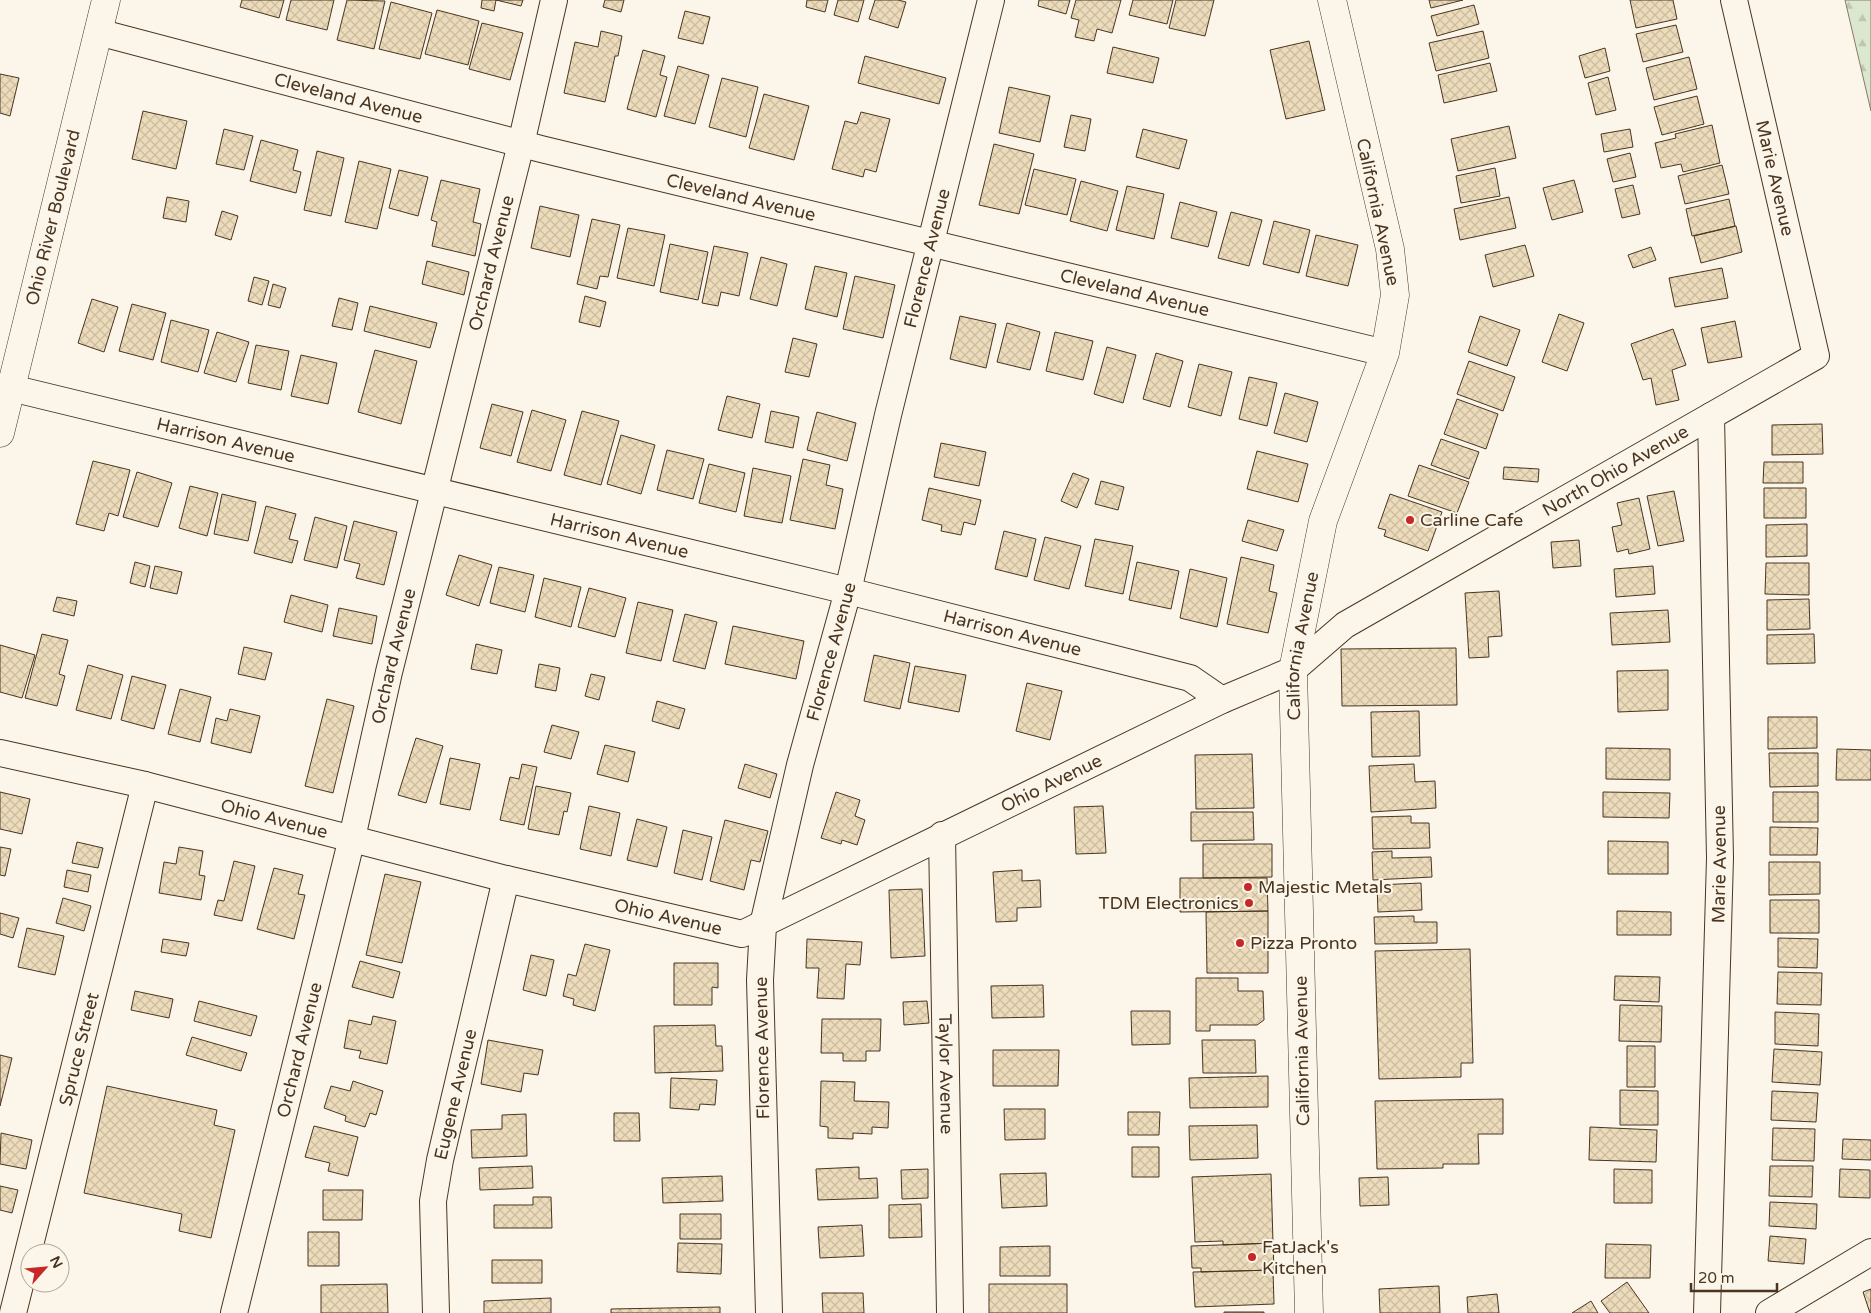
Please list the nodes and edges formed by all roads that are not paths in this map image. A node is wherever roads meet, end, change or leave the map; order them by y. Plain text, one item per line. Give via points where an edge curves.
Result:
1 (106, 0) edge
2 (554, 0) edge
3 (991, 0) edge
4 (1332, 0) edge
5 (1734, 0) edge
6 (98, 32) junction
7 (521, 144) junction
8 (932, 245) junction
9 (1385, 353) junction
10 (1816, 356) joint
11 (11, 388) junction
12 (1711, 416) junction
13 (0, 433) edge
14 (434, 492) junction
15 (848, 591) junction
16 (1293, 670) junction
17 (1222, 700) junction
18 (0, 752) edge
19 (145, 785) junction
20 (942, 835) junction
21 (352, 838) junction
22 (506, 879) junction
23 (763, 925) junction
24 (1871, 1252) edge
25 (1781, 1310) edge
26 (13, 1313) edge
27 (234, 1313) edge
28 (436, 1313) edge
29 (769, 1313) edge
30 (950, 1313) edge
31 (1309, 1313) edge
32 (1707, 1313) edge

1 - 6 main road, Ohio River Boulevard
2 - 7 street, Orchard Avenue
3 - 8 street, Florence Avenue
4 - 9 main road, California Avenue via 1390,249 1396,295
5 - 10 street, Marie Avenue
6 - 7 street, Cleveland Avenue
6 - 11 main road, Ohio River Boulevard
7 - 8 street, Cleveland Avenue
7 - 14 street, Orchard Avenue
8 - 9 street, Cleveland Avenue
8 - 15 street, Florence Avenue via 888,415
9 - 16 main road, California Avenue via 1323,521
10 - 12 street, North Ohio Avenue
11 - 13 main road, Ohio River Boulevard
11 - 14 street, Harrison Avenue
12 - 16 street, North Ohio Avenue via 1345,626
12 - 32 street, Marie Avenue via 1720,858
14 - 15 street, Harrison Avenue
14 - 21 street, Orchard Avenue
15 - 17 street, Harrison Avenue via 1190,678
15 - 23 street, Florence Avenue via 800,765
16 - 17 street, Ohio Avenue
16 - 31 main road, California Avenue
17 - 20 street, Ohio Avenue
18 - 19 street, Ohio Avenue
19 - 21 street, Ohio Avenue
19 - 26 street, Spruce Street
20 - 23 street, Ohio Avenue
20 - 30 street, Taylor Avenue
21 - 22 street, Ohio Avenue
21 - 27 street, Orchard Avenue
22 - 23 street, Ohio Avenue via 742,934
22 - 28 street, Eugene Avenue via 433,1201
23 - 29 street, Florence Avenue via 760,980
24 - 25 street

